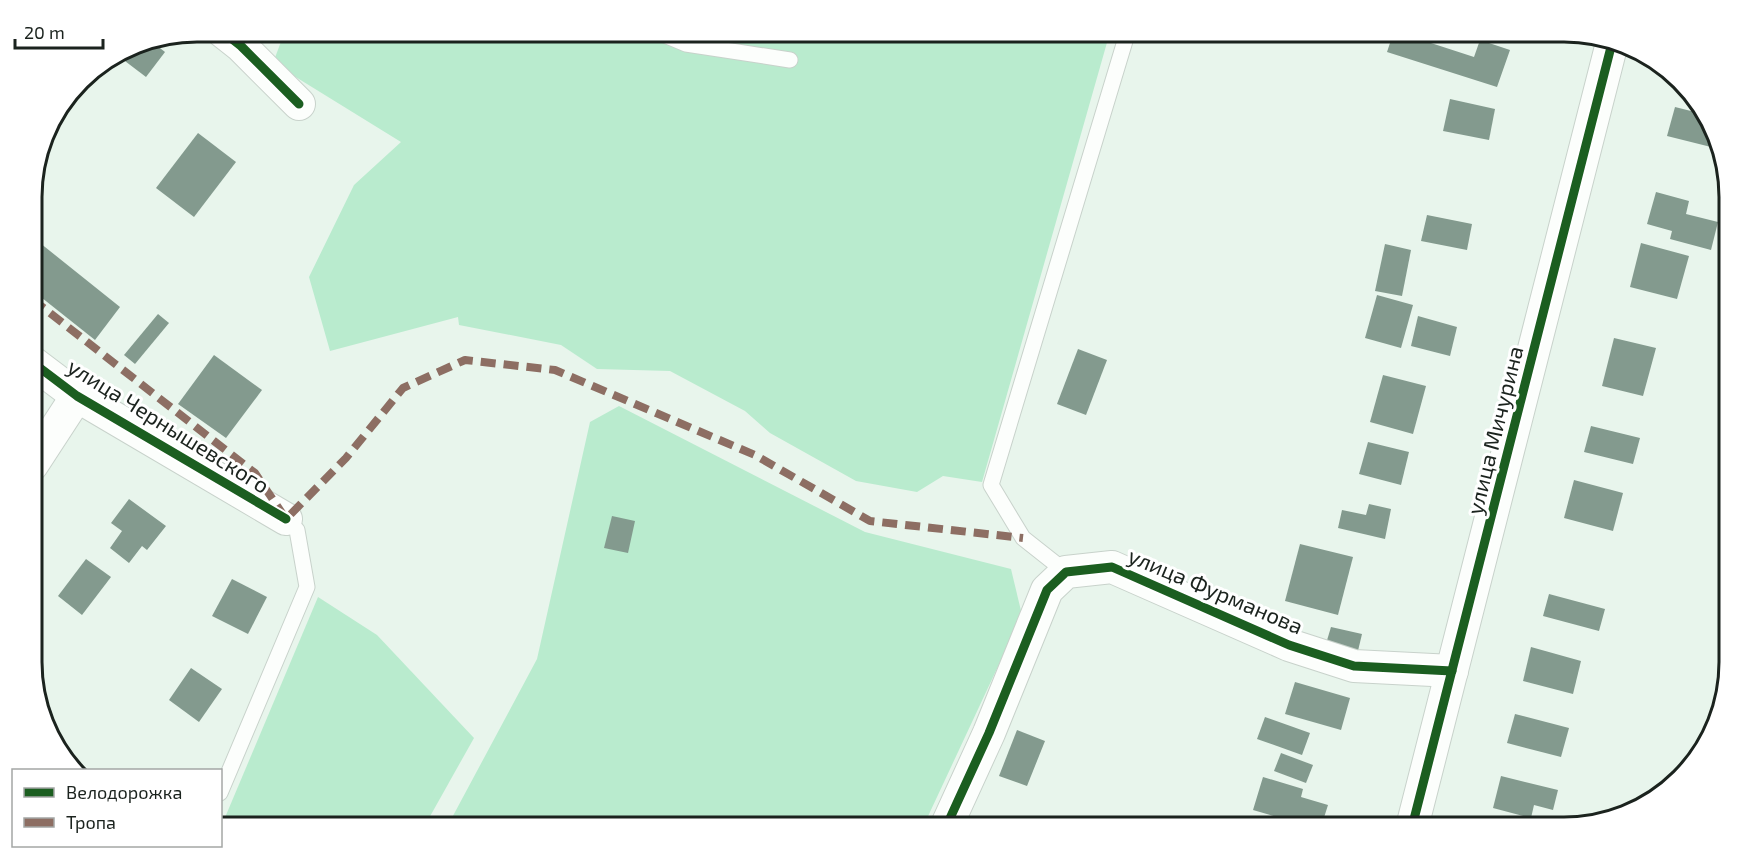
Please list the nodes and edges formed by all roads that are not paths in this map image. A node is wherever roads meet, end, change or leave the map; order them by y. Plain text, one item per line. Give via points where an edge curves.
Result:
1 (243, 42) edge
2 (681, 42) edge
3 (1125, 42) edge
4 (1610, 49) edge
5 (790, 60) dead end
6 (298, 104) dead end
7 (42, 370) edge
8 (77, 396) junction
9 (42, 451) edge
10 (286, 519) joint
11 (1065, 572) junction
12 (1452, 671) junction
13 (222, 788) edge
14 (951, 817) edge
15 (1415, 817) edge

1 - 6 street
2 - 5 lane
3 - 11 lane via 991,485 1023,538
4 - 12 street, улица Мичурина
7 - 8 street, улица Чернышевского
8 - 9 street
8 - 10 street, улица Чернышевского
10 - 13 lane via 297,530 307,587
11 - 12 street, улица Фурманова via 1112,567 1289,645 1354,666
11 - 14 street via 1047,590
12 - 15 street, улица Мичурина

